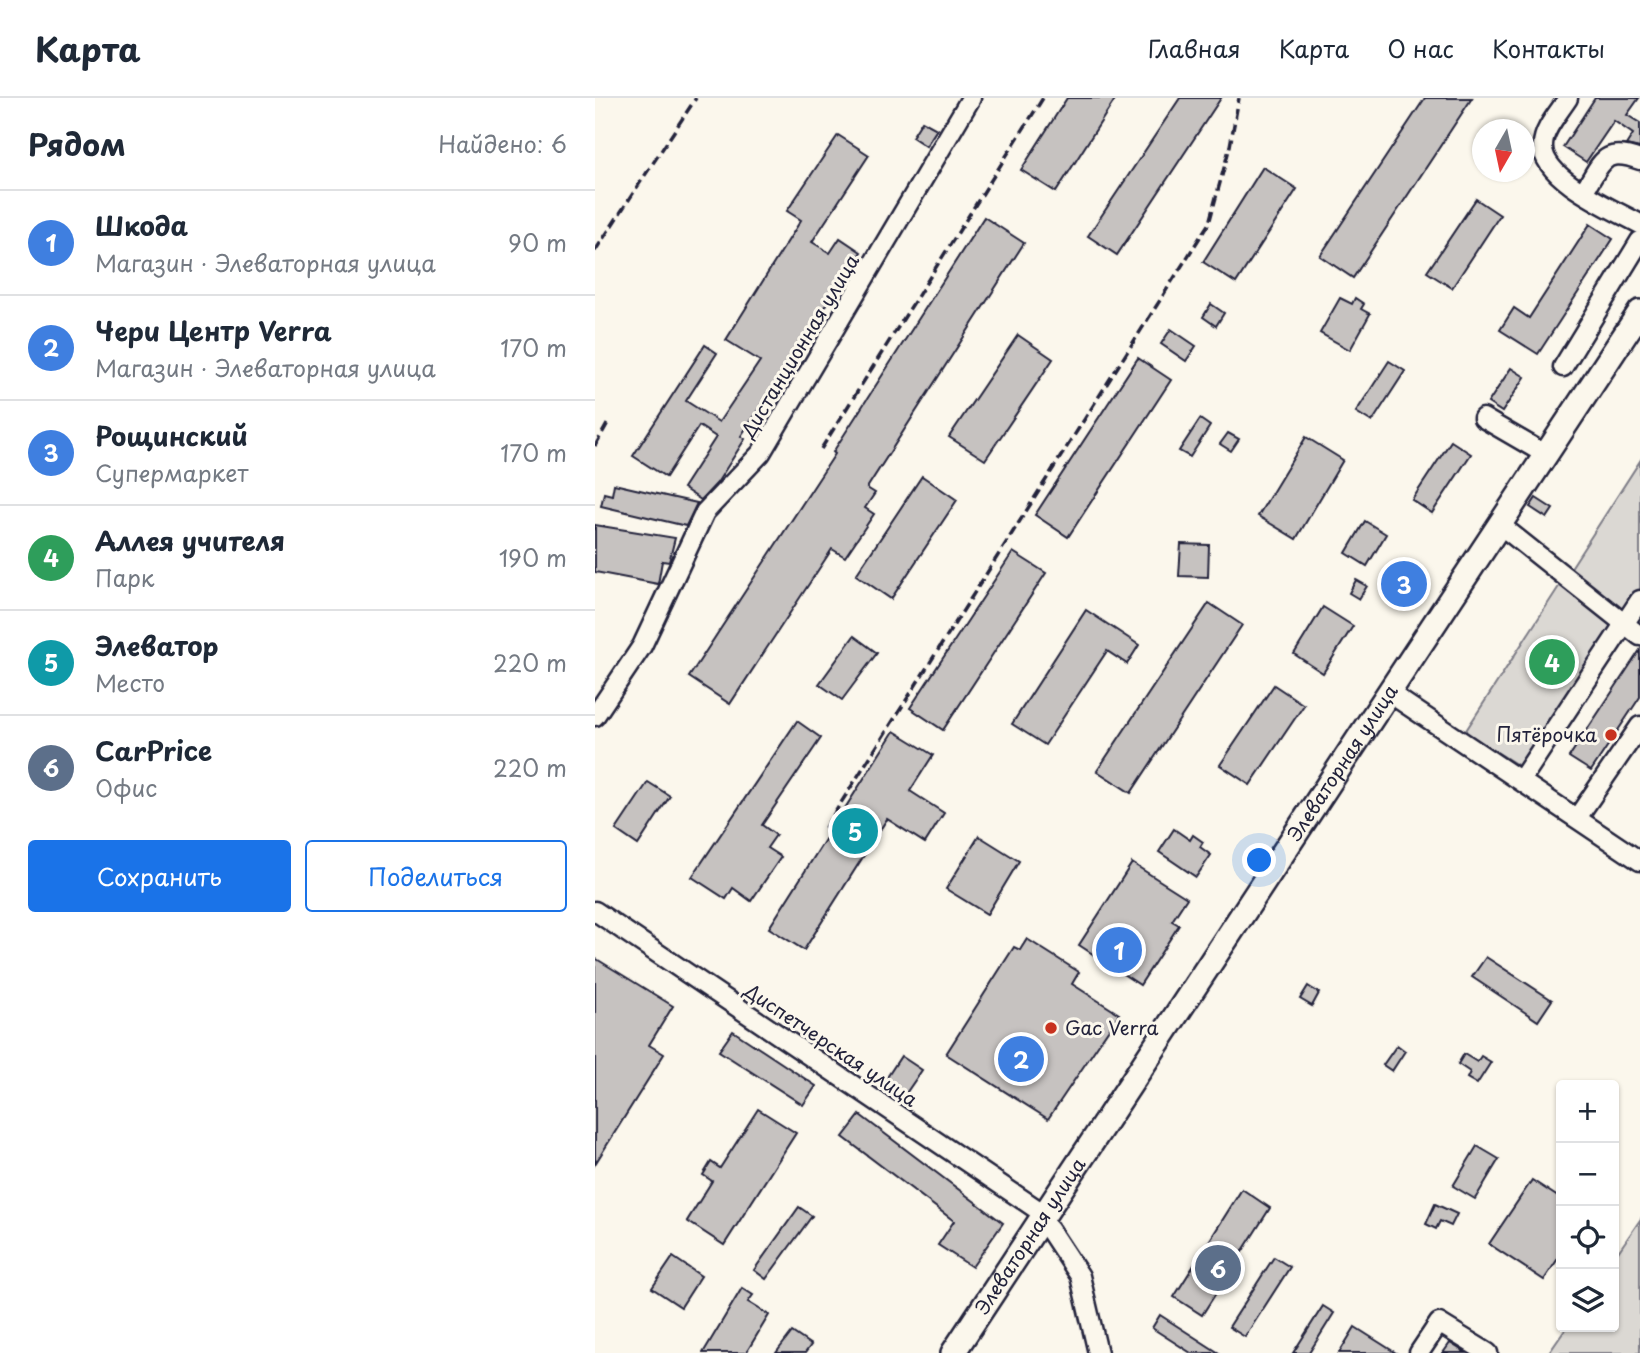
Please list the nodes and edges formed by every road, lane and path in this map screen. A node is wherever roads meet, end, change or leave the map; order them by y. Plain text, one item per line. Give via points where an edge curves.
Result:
1 (971, 98) edge
2 (1568, 98) edge
3 (1640, 160) edge
4 (1583, 192) junction
5 (1640, 224) edge
6 (1640, 241) edge
7 (1639, 315) edge
8 (1563, 367) dead end
9 (1483, 418) dead end
10 (1545, 454) junction
11 (1499, 524) junction
12 (1640, 600) edge
13 (1624, 625) junction
14 (1640, 636) edge
15 (1388, 692) junction
16 (595, 716) edge
17 (1640, 726) edge
18 (1521, 780) junction
19 (1577, 818) junction
20 (1640, 862) edge
21 (595, 911) edge
22 (1042, 1217) junction
23 (953, 1353) edge
24 (1098, 1353) edge
25 (1419, 1353) edge
26 (1488, 1353) edge

1 - 16 street, Дистанционная улица via 761,453 705,512 642,646
2 - 4 street via 1543,145 1557,174
3 - 4 street via 1611,155
4 - 5 street
6 - 8 street
7 - 10 main road, Элеваторная улица
9 - 10 street
10 - 11 main road, Элеваторная улица
11 - 13 street
11 - 15 main road, Элеваторная улица
12 - 13 street
13 - 14 street
13 - 18 street
15 - 18 street
15 - 22 main road, Элеваторная улица
17 - 19 street
18 - 19 street
19 - 20 street
21 - 22 street, Диспетчерская улица
22 - 23 main road, Элеваторная улица
22 - 24 street via 1080,1276
25 - 26 street via 1440,1323

